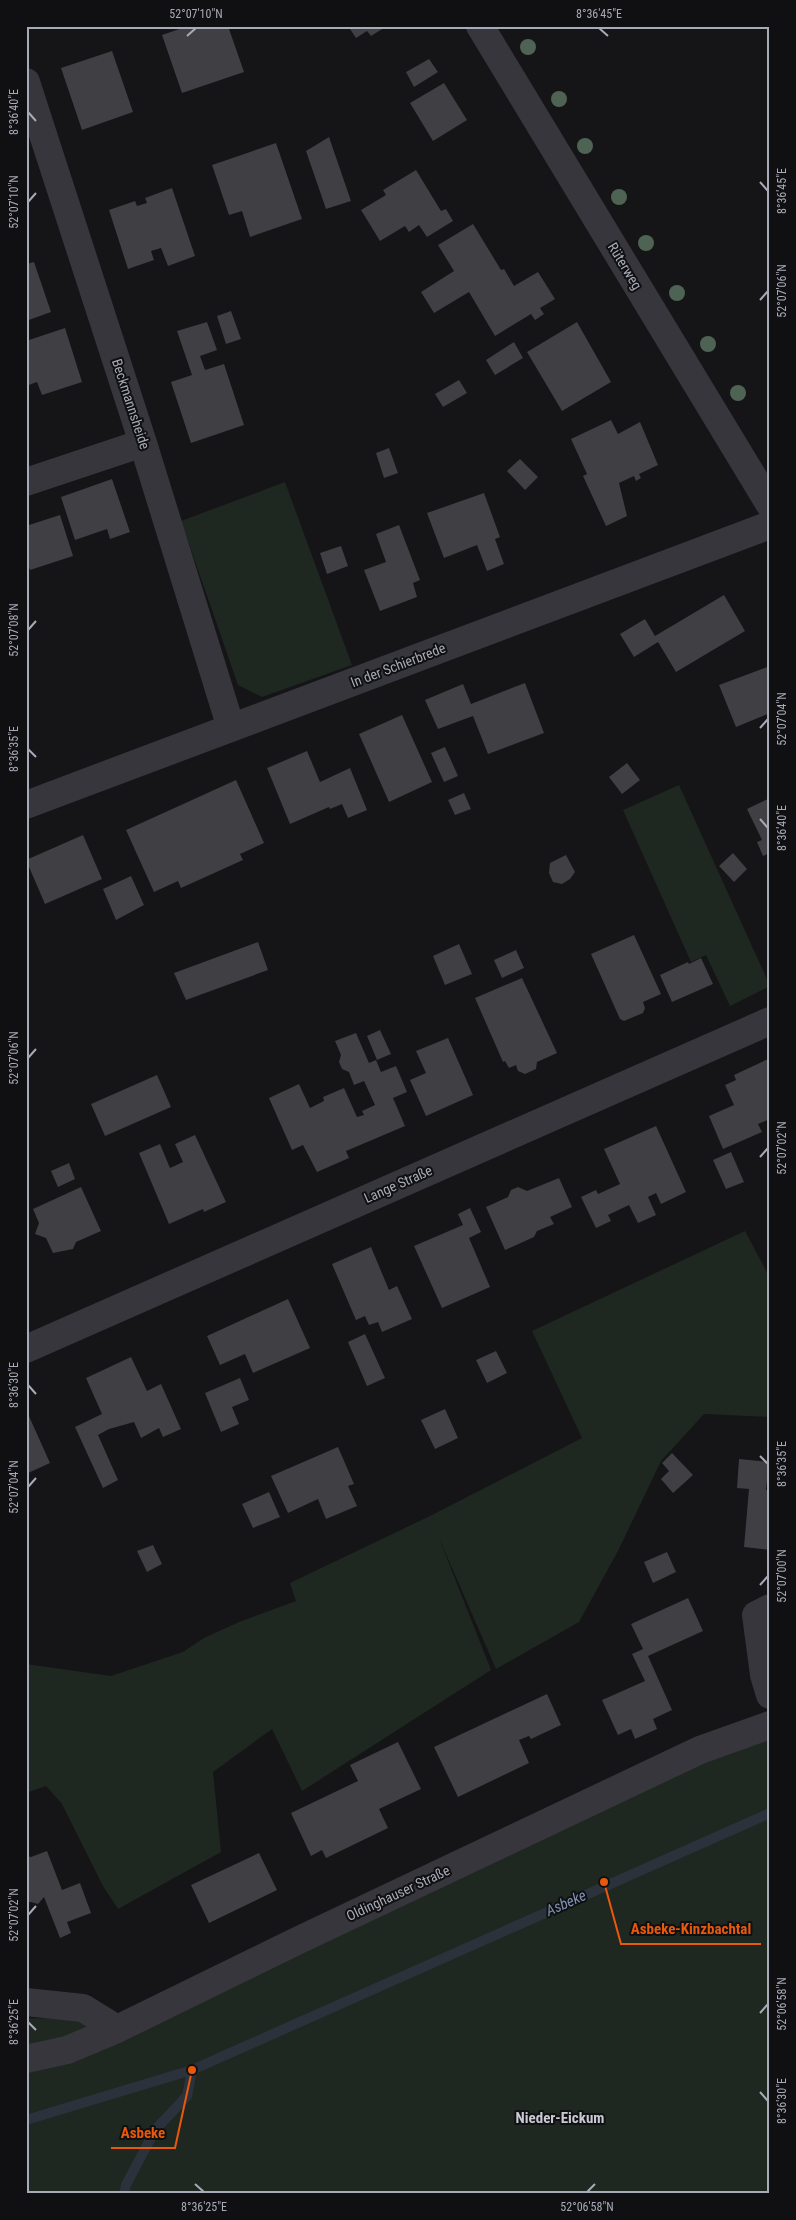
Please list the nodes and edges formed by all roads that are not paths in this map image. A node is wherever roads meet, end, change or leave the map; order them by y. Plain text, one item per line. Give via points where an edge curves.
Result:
1 (480, 26) edge
2 (26, 82) edge
3 (143, 443) junction
4 (26, 482) edge
5 (770, 505) edge
6 (770, 525) edge
7 (231, 728) junction
8 (26, 805) edge
9 (770, 1021) edge
10 (26, 1349) edge
11 (770, 1608) edge
12 (770, 1696) edge
13 (770, 1725) edge
14 (26, 2002) edge
15 (117, 2029) junction
16 (26, 2059) edge

1 - 5 street, Rüterweg
2 - 3 street, Beckmannsheide
3 - 4 street
3 - 7 street, Beckmannsheide
6 - 7 street, In der Schierbrede
7 - 8 street, In der Schierbrede
9 - 10 street, Lange Straße
11 - 12 street via 756,1615 764,1676
13 - 15 street, Oldinghauser Straße via 691,1754
14 - 15 street via 83,2008
15 - 16 street, Oldinghauser Straße via 67,2050

